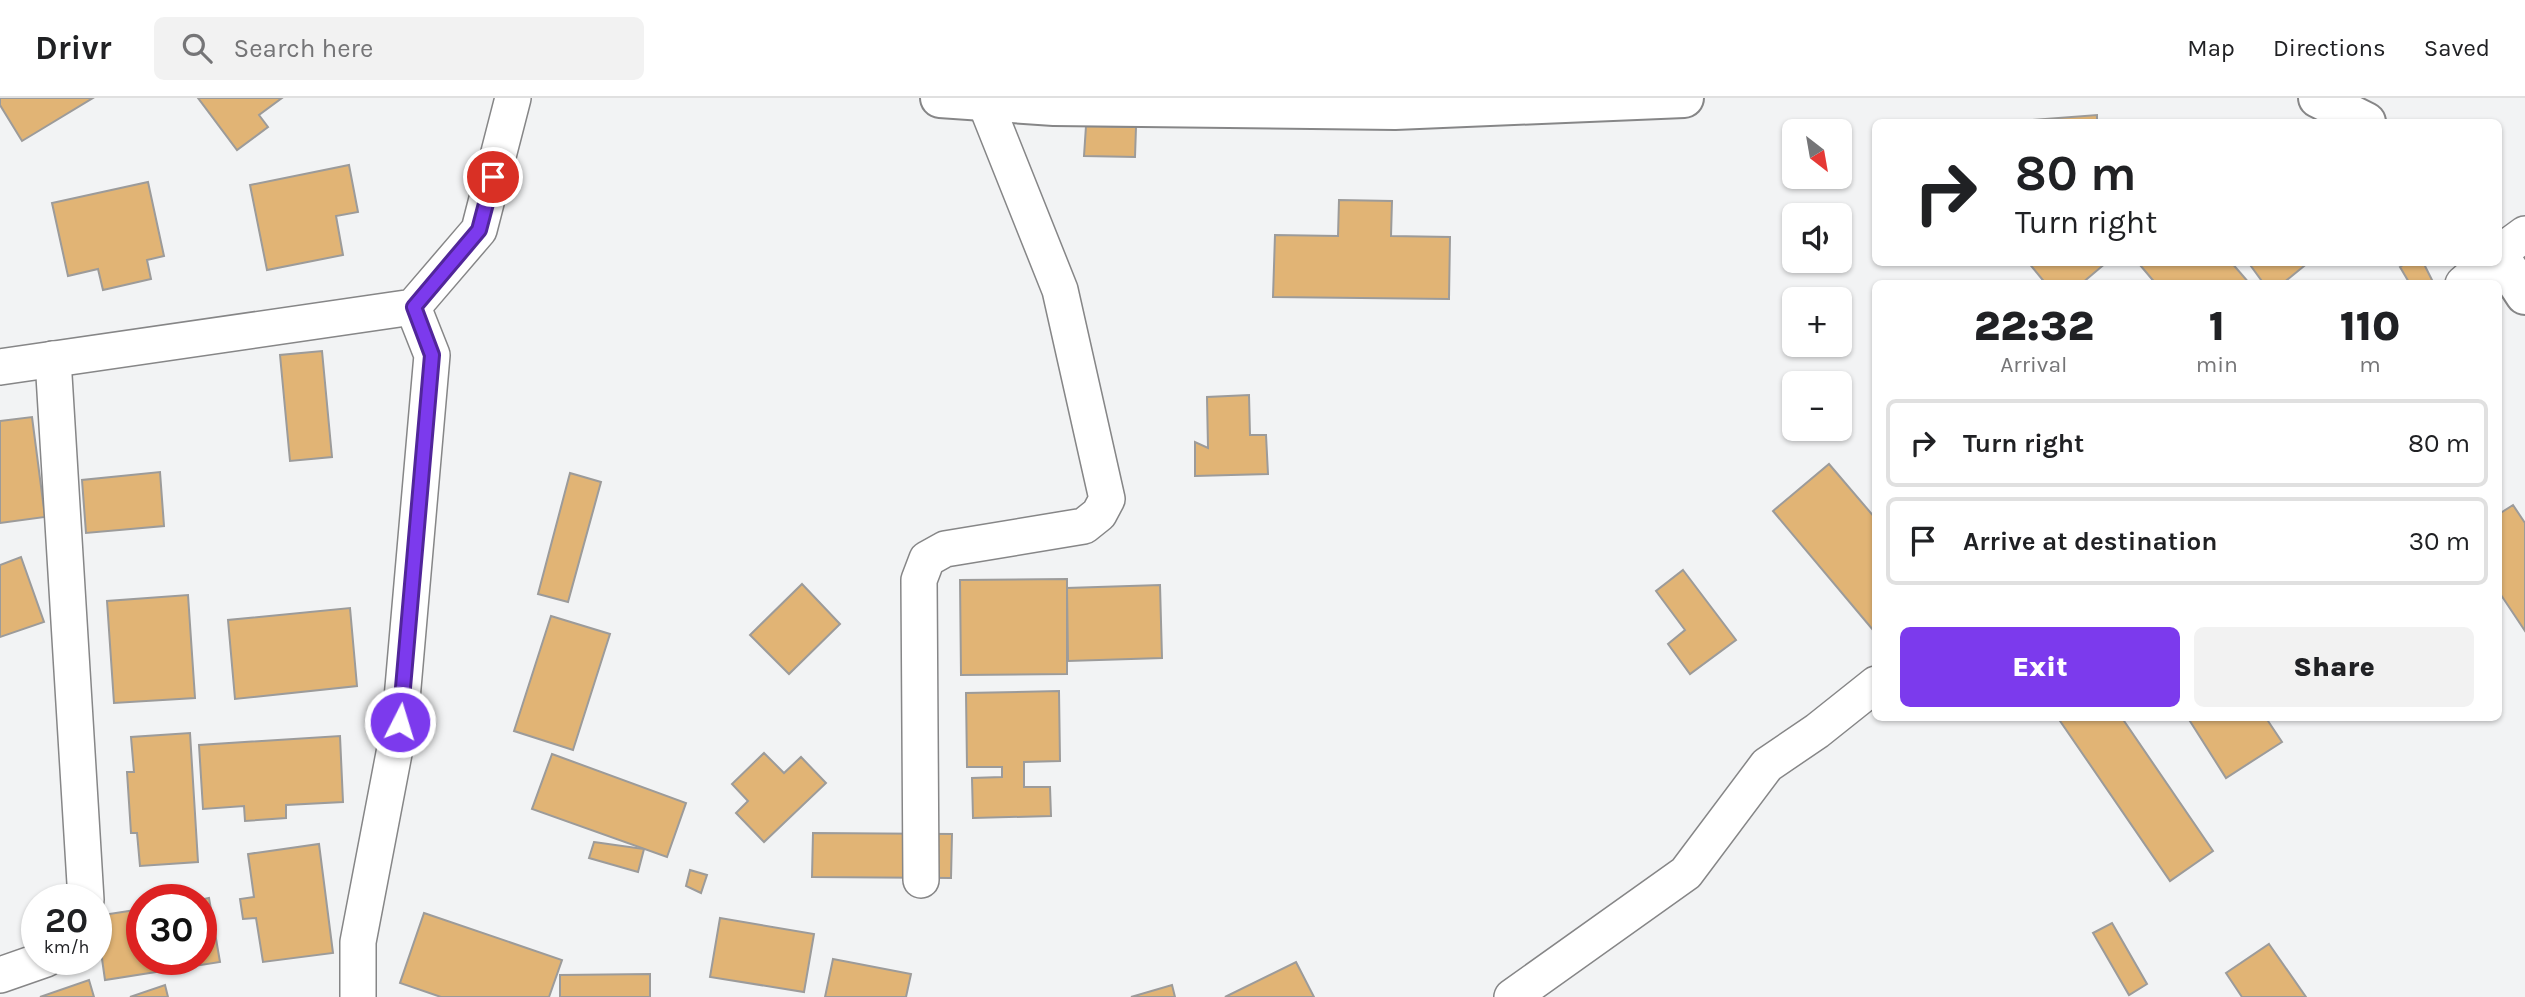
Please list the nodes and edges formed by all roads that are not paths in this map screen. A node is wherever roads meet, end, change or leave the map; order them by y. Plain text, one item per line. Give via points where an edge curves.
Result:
1 (513, 98) edge
2 (940, 98) edge
3 (1684, 98) edge
4 (2318, 98) edge
5 (985, 102) junction
6 (2360, 119) edge
7 (2525, 234) edge
8 (2502, 252) edge
9 (2502, 259) edge
10 (2483, 266) edge
11 (2468, 280) edge
12 (2525, 295) edge
13 (414, 307) junction
14 (53, 359) junction
15 (0, 366) edge
16 (1872, 687) edge
17 (920, 880) dead end
18 (85, 884) edge
19 (21, 968) edge
20 (0, 975) edge
21 (358, 997) edge
22 (1512, 997) edge

1 - 13 street via 479,230
2 - 5 street
3 - 5 street via 1395,110
4 - 6 street
5 - 17 street via 1060,290 1107,499 1099,514 1084,526 945,549 927,559 919,580
7 - 8 street
9 - 12 street
10 - 11 street
13 - 14 street
13 - 21 street via 432,355 400,722 358,943
14 - 15 street
14 - 18 street
16 - 22 street via 1767,765 1686,873
19 - 20 street

